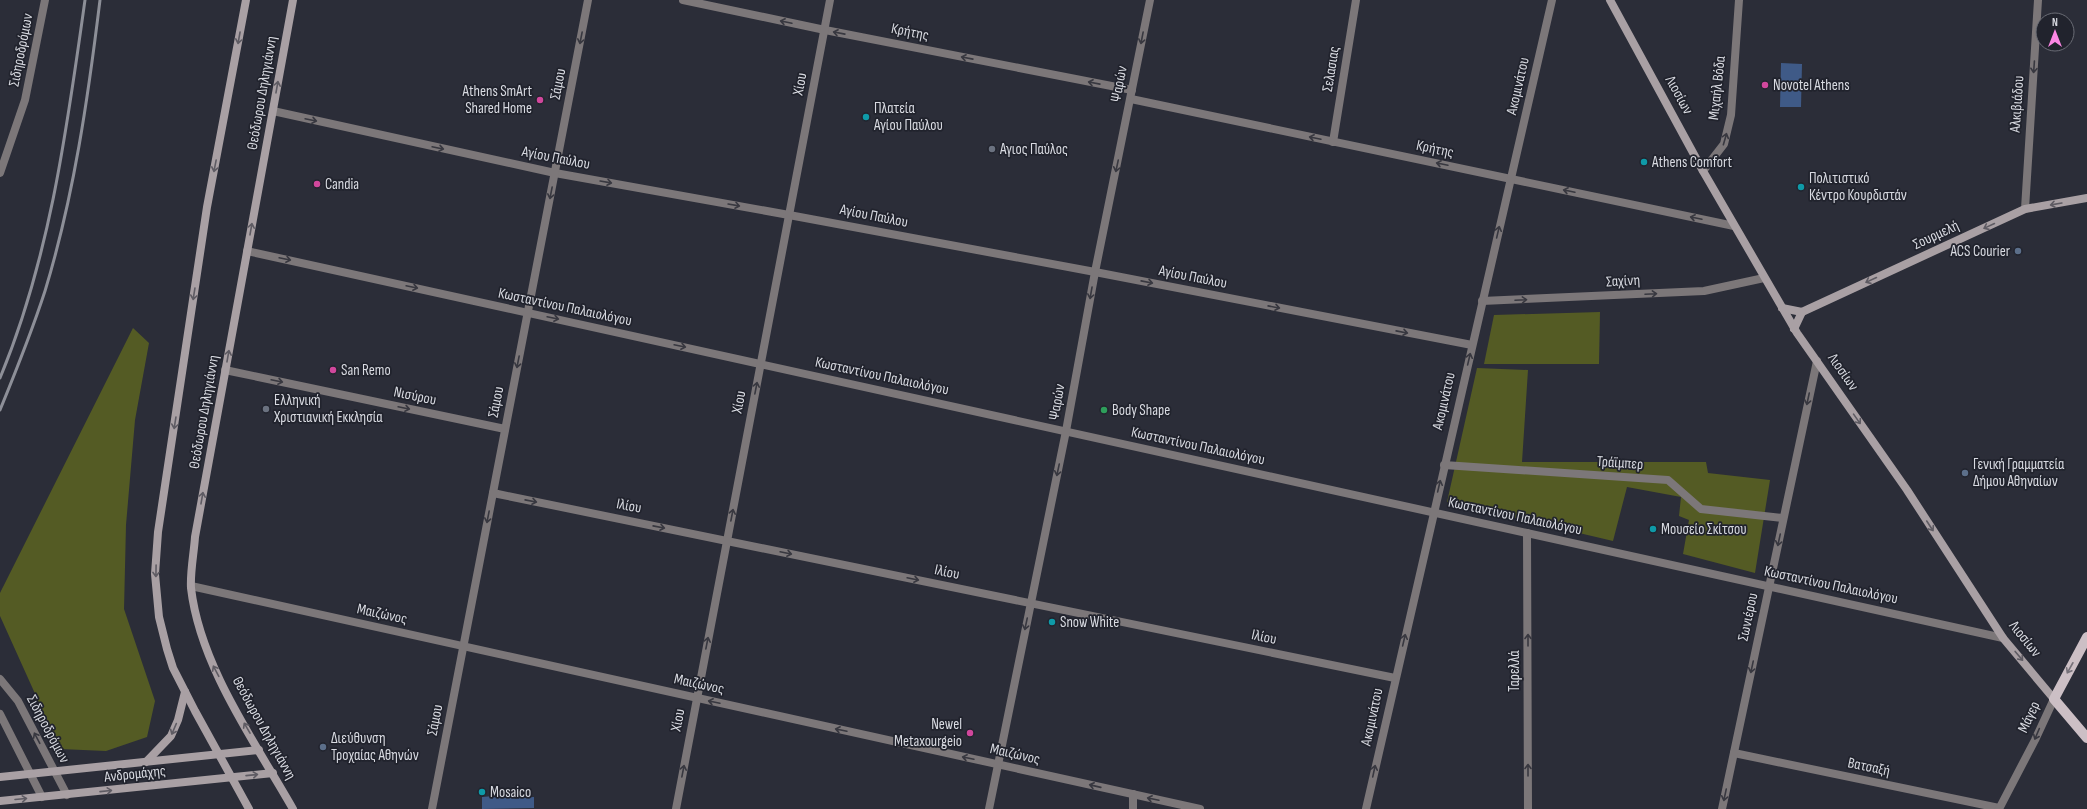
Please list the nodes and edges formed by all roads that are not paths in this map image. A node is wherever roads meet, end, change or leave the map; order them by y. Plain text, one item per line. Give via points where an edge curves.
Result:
1 (45, 0) edge
2 (246, 0) edge
3 (293, 0) edge
4 (588, 0) edge
5 (683, 0) edge
6 (830, 0) edge
7 (1150, 0) edge
8 (1356, 0) edge
9 (1552, 0) edge
10 (1610, 0) edge
11 (1739, 0) edge
12 (2038, 0) edge
13 (825, 30) junction
14 (1132, 90) junction
15 (1131, 99) junction
16 (273, 112) junction
17 (1333, 142) junction
18 (1703, 171) junction
19 (0, 173) edge
20 (555, 173) junction
21 (1510, 179) junction
22 (2087, 198) edge
23 (2025, 209) junction
24 (790, 215) junction
25 (1734, 226) junction
26 (247, 251) junction
27 (1095, 272) junction
28 (1764, 278) junction
29 (1482, 301) junction
30 (1782, 308) junction
31 (1802, 312) junction
32 (528, 313) junction
33 (1794, 329) junction
34 (1472, 345) junction
35 (1817, 361) junction
36 (761, 364) junction
37 (225, 370) junction
38 (506, 429) junction
39 (1066, 431) junction
40 (1444, 465) junction
41 (493, 493) junction
42 (1433, 512) junction
43 (1783, 518) junction
44 (1527, 533) junction
45 (727, 540) junction
46 (191, 586) junction
47 (1769, 586) junction
48 (1031, 603) junction
49 (2087, 637) edge
50 (2003, 638) junction
51 (463, 646) junction
52 (1395, 678) junction
53 (0, 679) edge
54 (185, 692) junction
55 (697, 698) junction
56 (2054, 699) junction
57 (0, 714) edge
58 (2087, 738) edge
59 (260, 750) junction
60 (1734, 753) junction
61 (219, 754) junction
62 (146, 762) junction
63 (998, 764) junction
64 (56, 772) junction
65 (273, 773) junction
66 (31, 774) junction
67 (0, 777) edge
68 (231, 777) junction
69 (1133, 794) junction
70 (67, 795) junction
71 (42, 797) junction
72 (0, 801) edge
73 (249, 809) edge
74 (293, 809) edge
75 (432, 809) edge
76 (676, 809) edge
77 (989, 809) edge
78 (1133, 809) edge
79 (1200, 809) edge
80 (1366, 809) edge
81 (1528, 809) edge
82 (1722, 809) edge
83 (1999, 809) edge

1 - 19 street, Σιδηροδρόμων via 25,100
2 -> 54 main road, Θεόδωρου Δηληγιάννη via 207,207 158,532 155,574 159,617 174,668
16 -> 3 main road, Θεόδωρου Δηληγιάννη
4 -> 20 street, Σάμου
13 -> 5 street, Κρήτης
6 - 13 street, Χίου
7 -> 14 street, Ψαρών
8 - 17 street, Σελασιας
9 - 21 street, Ακομινάτου
10 - 18 main road, Λιοσίων
18 -> 11 street, Μιχαήλ Βόδα via 1724,144 1731,115
12 -> 23 street, Αλκιβιάδου
14 -> 13 street, Κρήτης
13 - 24 street, Χίου
14 - 15 street, Ψαρών
17 -> 15 street, Κρήτης
15 -> 27 street, Ψαρών
16 -> 20 street, Αγίου Παύλου
26 -> 16 main road, Θεόδωρου Δηληγιάννη
21 -> 17 street, Κρήτης
18 - 25 main road, Λιοσίων
20 -> 24 street, Αγίου Παύλου
20 -> 32 street, Σάμου
25 -> 21 street, Κρήτης
29 -> 21 street, Ακομινάτου
22 -> 23 main road, Σουρμελή
23 -> 31 main road, Σουρμελή
24 - 27 street, Αγίου Παύλου
24 - 36 street, Χίου
25 - 28 main road, Λιοσίων
26 -> 32 street, Κωσταντίνου Παλαιολόγου
37 -> 26 main road, Θεόδωρου Δηληγιάννη
27 -> 34 street, Αγίου Παύλου
27 -> 39 street, Ψαρών
29 -> 28 street, Σαχίνη via 1704,292
28 - 30 main road, Λιοσίων
29 - 34 street, Ακομινάτου
30 - 31 main road
30 - 33 main road, Λιοσίων
31 - 33 main road
32 -> 36 street, Κωσταντίνου Παλαιολόγου
32 -> 38 street, Σάμου
33 - 35 main road, Λιοσίων
40 -> 34 street, Ακομινάτου
35 -> 43 street, Σωνιέρου
35 -> 50 main road, Λιοσίων via 1907,490
36 - 39 street, Κωσταντίνου Παλαιολόγου
45 -> 36 street, Χίου
37 -> 38 street, Νισύρου
46 -> 37 main road, Θεόδωρου Δηληγιάννη via 195,536
38 - 41 street, Σάμου
39 - 42 street, Κωσταντίνου Παλαιολόγου
39 -> 48 street, Ψαρών
42 -> 40 street, Ακομινάτου
40 - 43 street, Τράϊμπερ via 1668,480 1701,509
41 -> 45 street, Ιλίου
41 -> 51 street, Σάμου
42 - 44 street, Κωσταντίνου Παλαιολόγου
52 -> 42 street, Ακομινάτου
43 -> 47 street, Σωνιέρου
44 - 47 street, Κωσταντίνου Παλαιολόγου
81 -> 44 street, Ταρελλά
45 -> 48 street, Ιλίου
55 -> 45 street, Χίου
46 - 51 street, Μαιζώνος
59 -> 46 main road, Θεόδωρου Δηληγιάννη via 202,640
47 - 50 street, Κωσταντίνου Παλαιολόγου
47 -> 60 street, Σωνιέρου
48 - 52 street, Ιλίου
48 -> 63 street, Ψαρών
49 -> 56 main road, Μάγερ
50 -> 56 main road, Λιοσίων
51 - 55 street, Μαιζώνος
51 - 75 street, Σάμου
80 -> 52 street, Ακομινάτου
64 -> 53 street, Σιδηροδρόμων via 18,701
54 - 61 main road, Θεόδωρου Δηληγιάννη
54 -> 62 main road via 171,736
63 -> 55 street, Μαιζώνος
76 -> 55 street, Χίου
56 - 58 main road, Λιοσίων
56 -> 83 street, Μάγερ
57 - 66 street
59 - 61 main road, Ανδρομάχης
59 - 65 main road, Θεόδωρου Δηληγιάννη
60 -> 82 street, Σωνιέρου
60 - 83 street, Βατσαξή
61 - 62 main road, Ανδρομάχης
61 - 68 main road, Θεόδωρου Δηληγιάννη
62 - 64 main road, Ανδρομάχης
69 -> 63 street, Μαιζώνος
63 - 77 street, Ψαρών
64 - 66 main road, Ανδρομάχης
64 - 70 street, Σιδηροδρόμων
68 -> 65 main road, Ανδρομάχης
65 - 74 main road, Θεόδωρου Δηληγιάννη
66 - 67 main road, Ανδρομάχης
66 - 71 street
70 -> 68 main road, Ανδρομάχης
68 - 73 main road, Θεόδωρου Δηληγιάννη
69 - 78 street
79 -> 69 street, Μαιζώνος
70 - 71 main road, Ανδρομάχης
72 -> 71 main road, Ανδρομάχης

